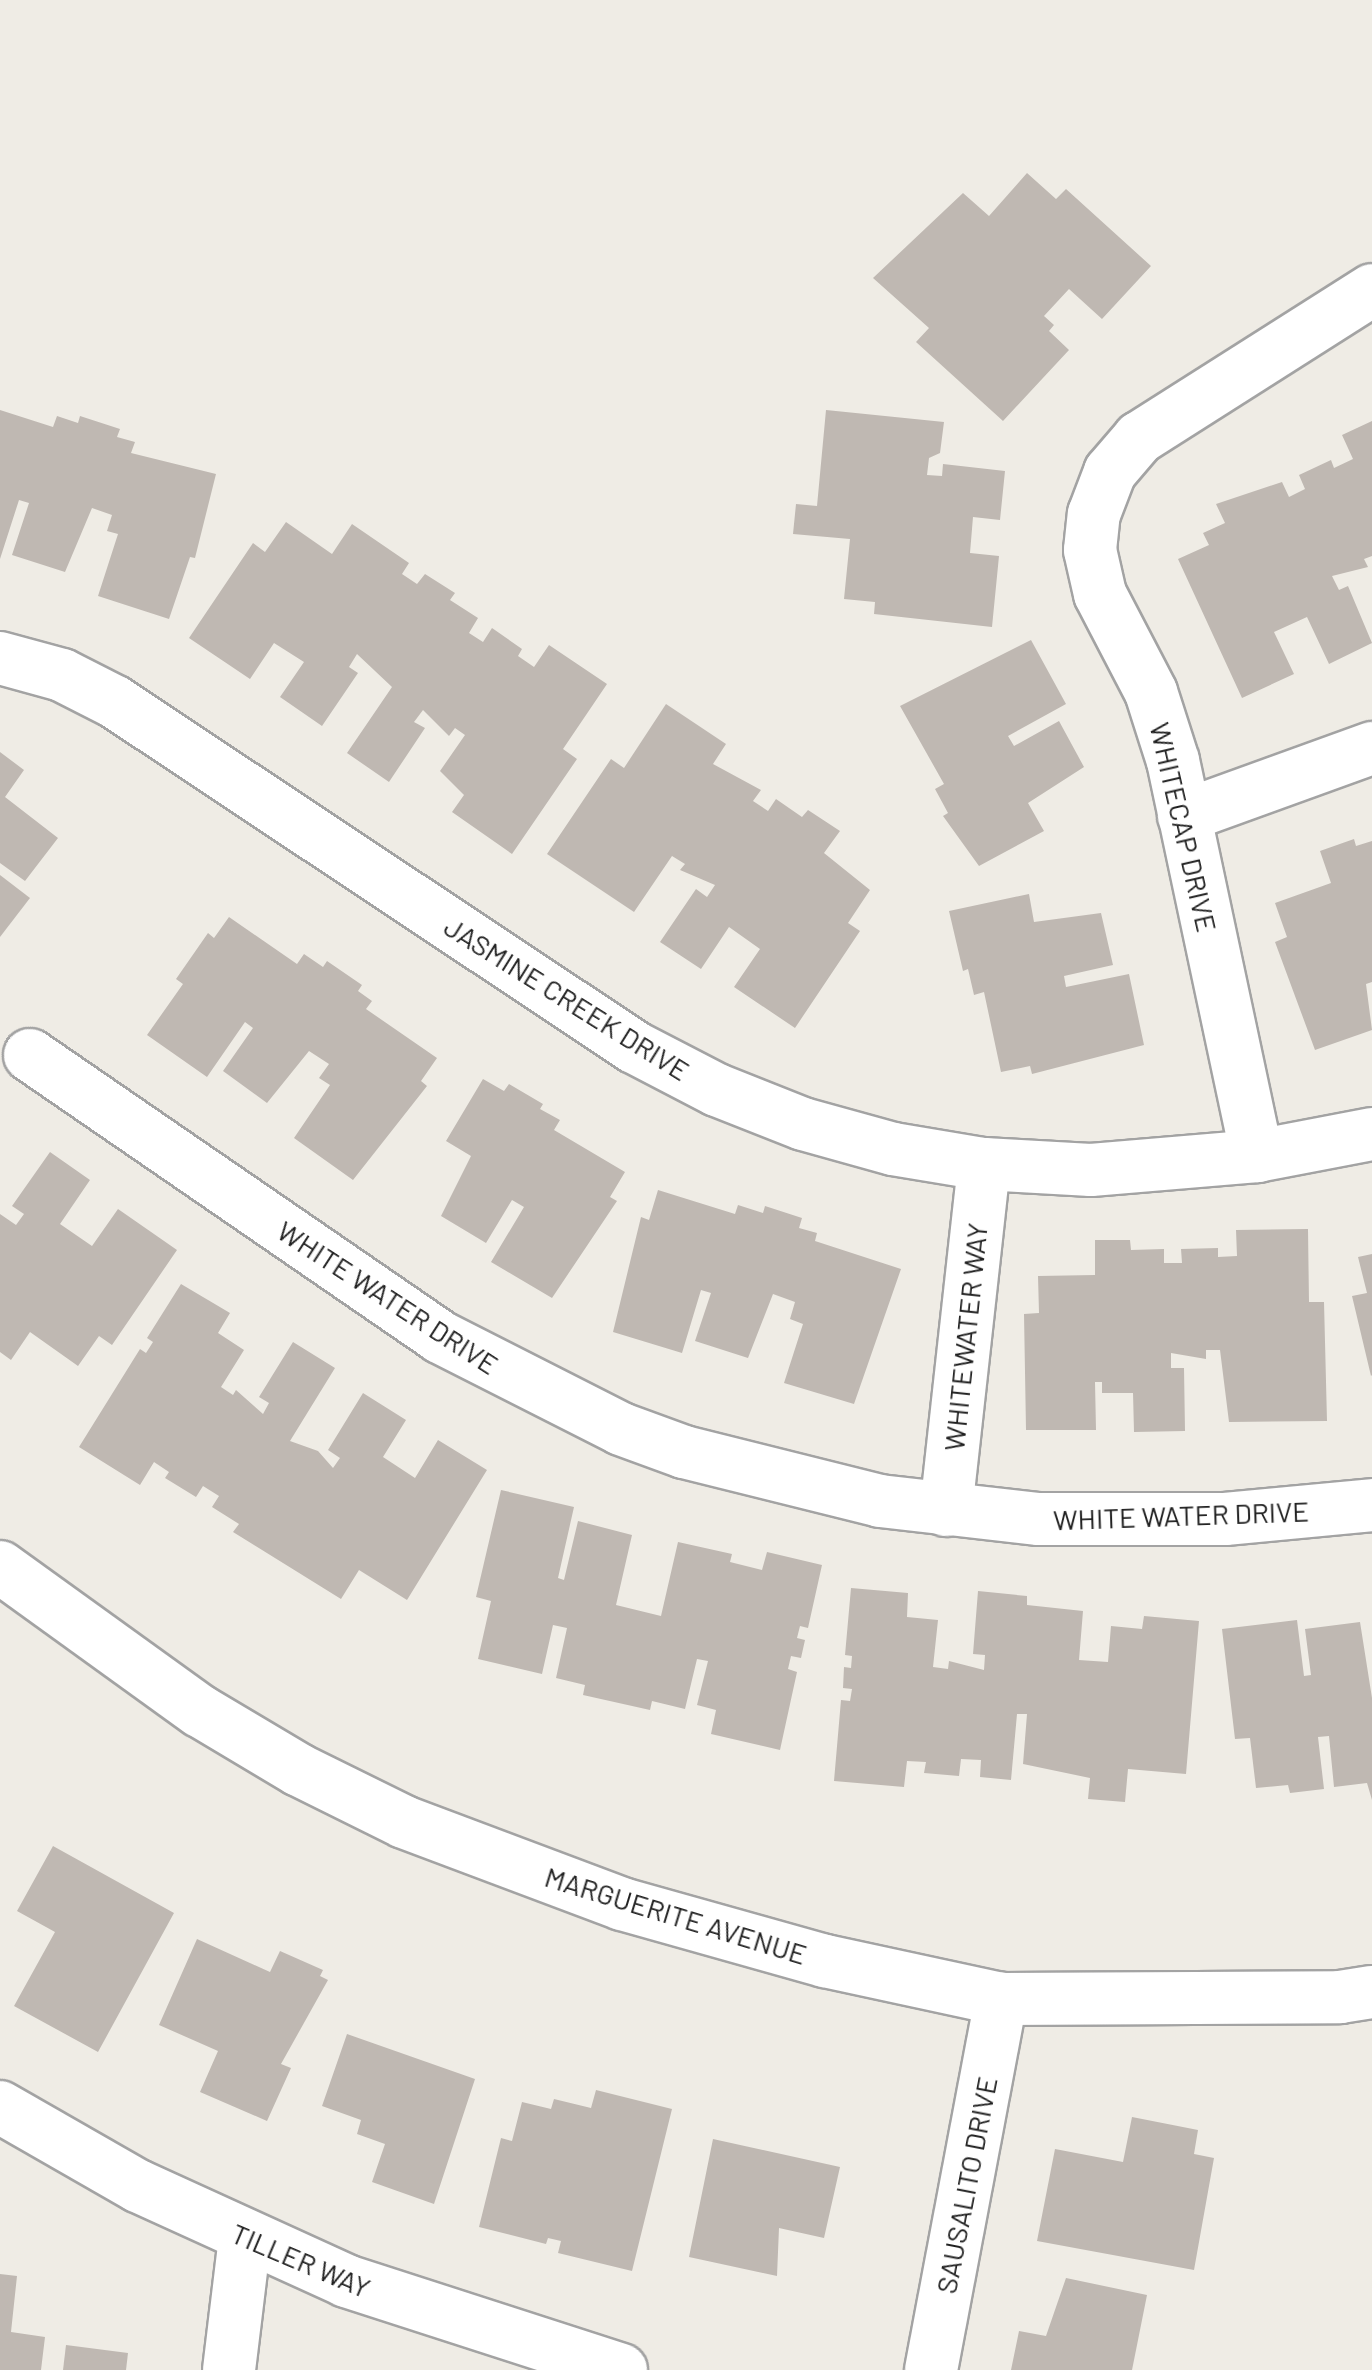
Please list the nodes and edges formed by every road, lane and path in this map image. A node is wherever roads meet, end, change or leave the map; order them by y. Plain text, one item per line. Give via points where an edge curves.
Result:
1 (1372, 290) edge
2 (0, 658) edge
3 (1372, 748) edge
4 (1184, 816) junction
5 (30, 1055) dead end
6 (1372, 1134) edge
7 (1258, 1156) junction
8 (984, 1164) junction
9 (1372, 1504) edge
10 (946, 1510) junction
11 (0, 1567) edge
12 (1372, 1992) edge
13 (1001, 1999) junction
14 (0, 2107) edge
15 (245, 2238) junction
16 (228, 2370) edge
17 (621, 2370) edge
18 (931, 2370) edge

1 - 4 street, WHITECAP DRIVE via 1138,438 1110,472 1094,514 1090,550 1100,594 1151,692
2 - 8 street, JASMINE CREEK DRIVE via 62,675 115,702 678,1071 803,1124
3 - 4 street
4 - 7 street, WHITECAP DRIVE
5 - 10 street, WHITE WATER DRIVE via 498,1371 684,1452 814,1488
6 - 7 street, JASMINE CREEK DRIVE
7 - 8 street, JASMINE CREEK DRIVE via 1091,1170
8 - 10 street, WHITEWATER WAY
9 - 10 street, WHITE WATER DRIVE via 1162,1520
11 - 13 street, MARGUERITE AVENUE via 200,1710 404,1822 622,1904 825,1961
12 - 13 street, MARGUERITE AVENUE via 1340,1998
13 - 18 street, SAUSALITO DRIVE
14 - 15 street, TILLER WAY
15 - 16 street
15 - 17 street, TILLER WAY via 450,2320

